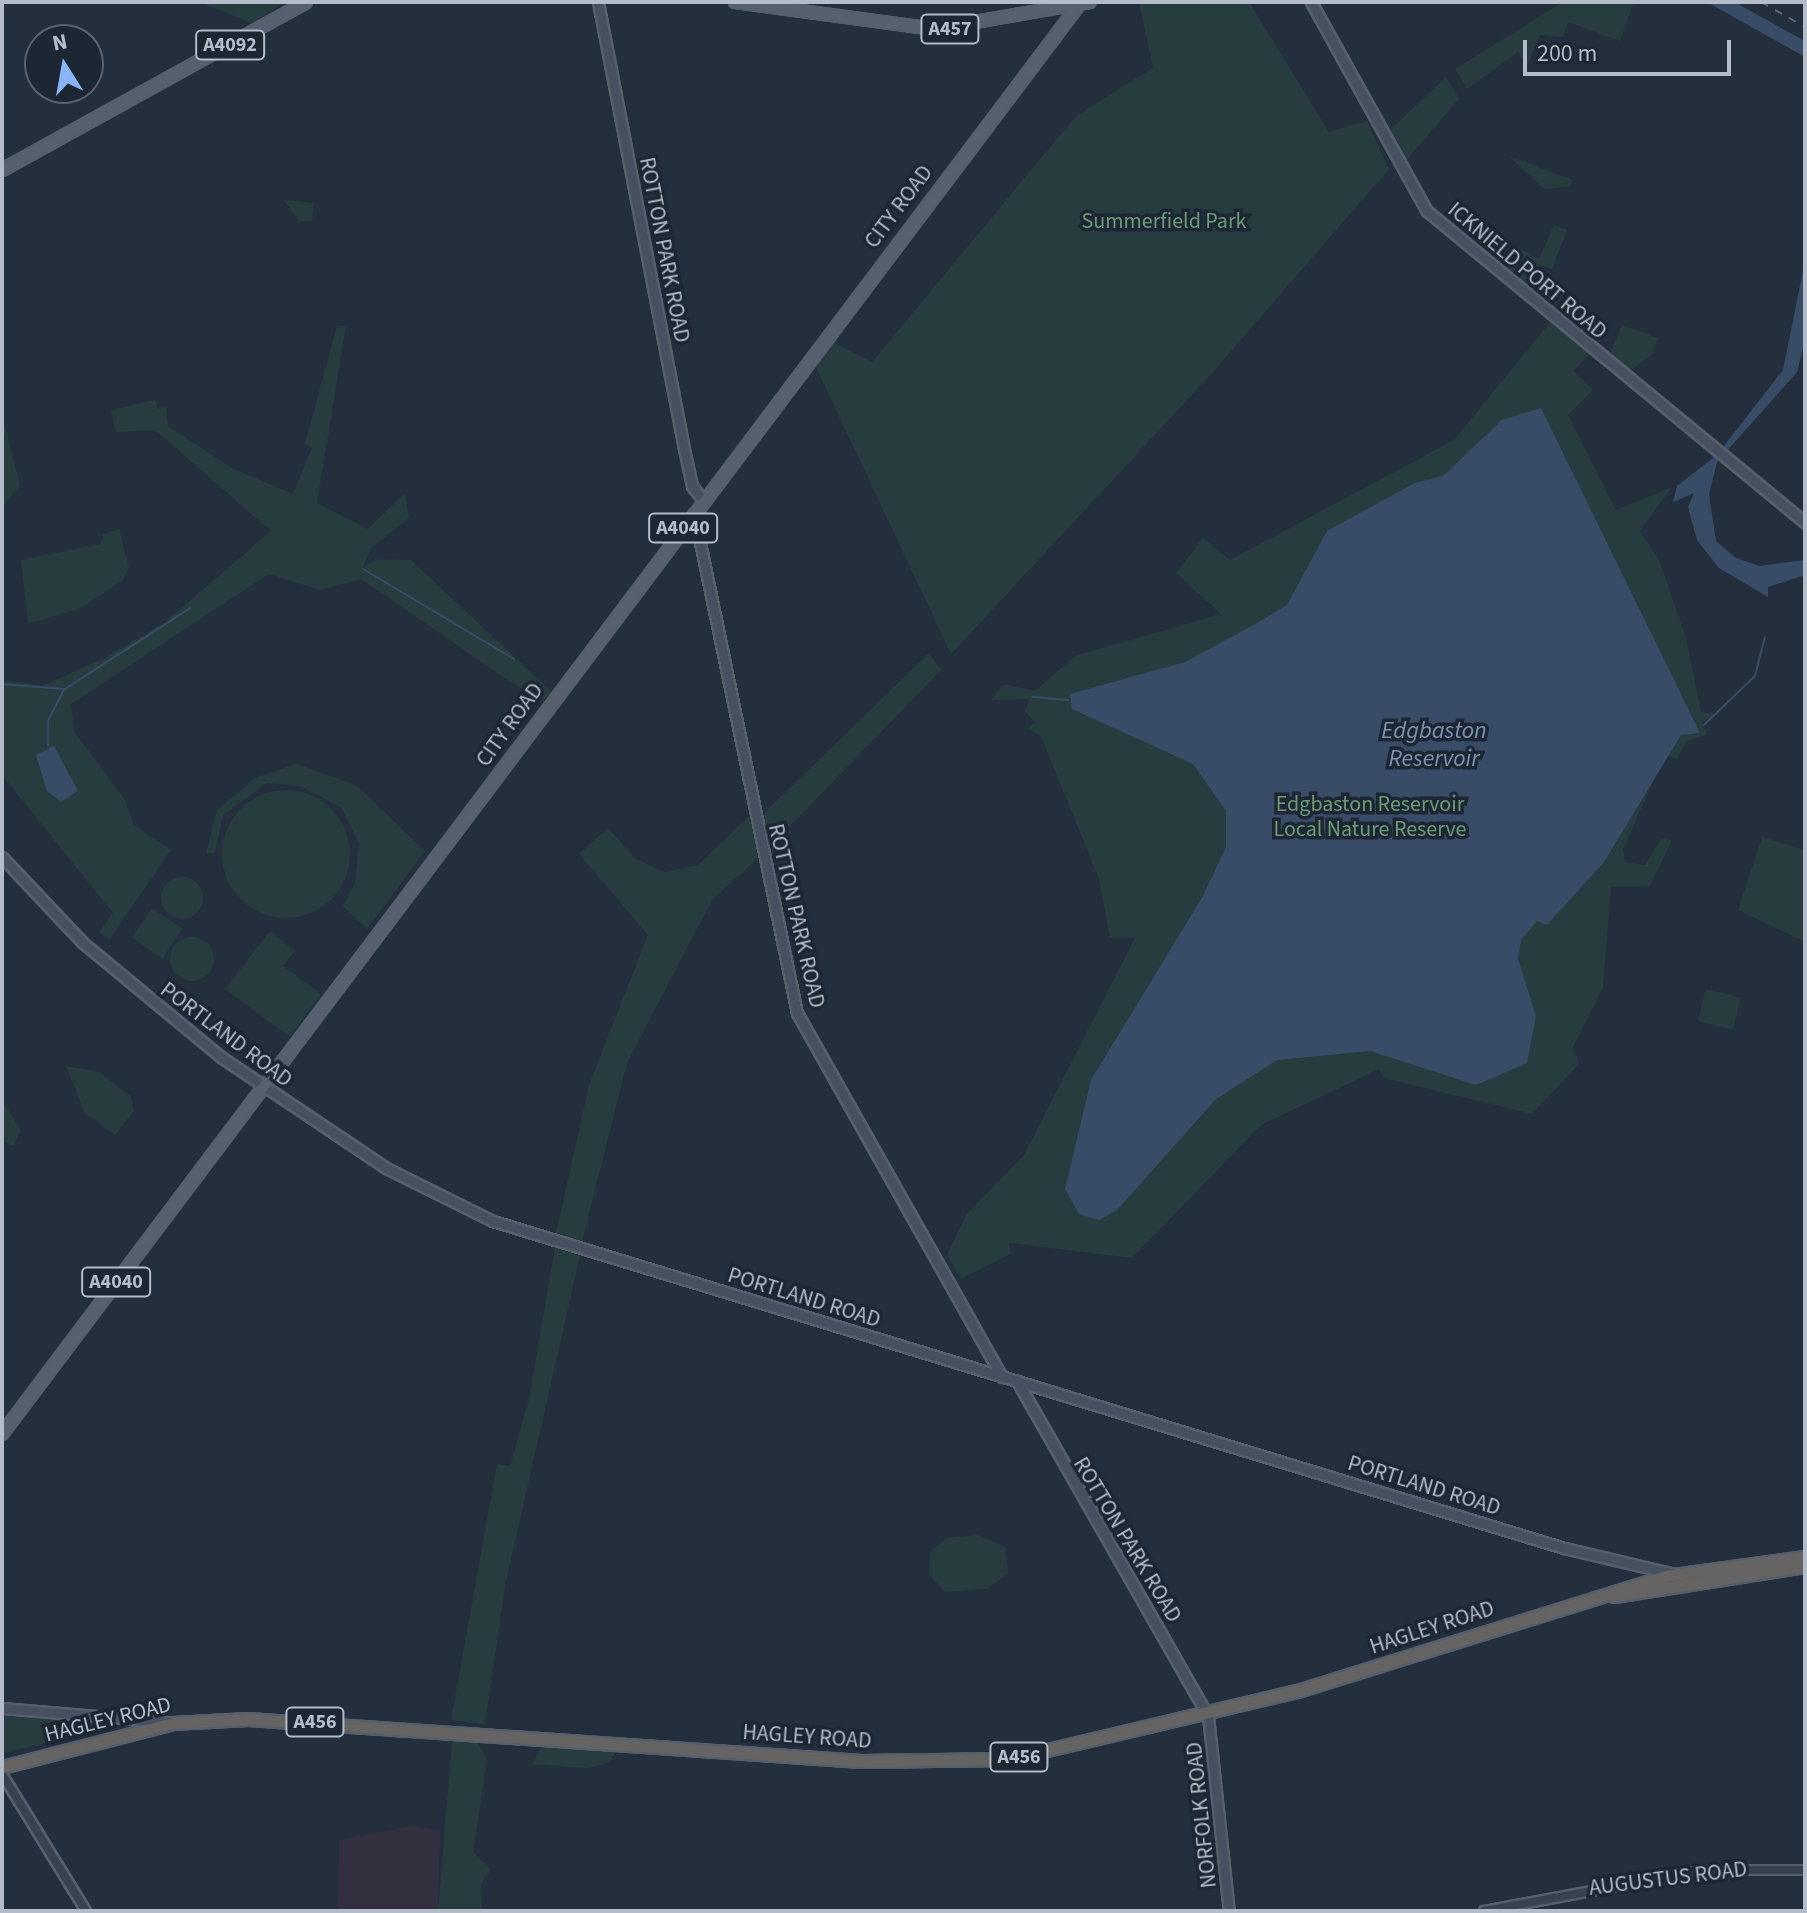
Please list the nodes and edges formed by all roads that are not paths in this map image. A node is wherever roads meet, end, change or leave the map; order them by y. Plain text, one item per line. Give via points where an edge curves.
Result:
1 (306, 2) edge
2 (598, 2) edge
3 (735, 2) edge
4 (1090, 2) edge
5 (1311, 2) edge
6 (1078, 6) junction
7 (1050, 13) junction
8 (1050, 41) junction
9 (2, 170) edge
10 (703, 500) junction
11 (694, 513) junction
12 (1805, 523) edge
13 (2, 857) edge
14 (263, 1087) junction
15 (1002, 1377) junction
16 (1017, 1381) junction
17 (2, 1434) edge
18 (1805, 1557) edge
19 (1805, 1566) edge
20 (1666, 1576) junction
21 (1696, 1579) junction
22 (1594, 1600) junction
23 (2, 1708) edge
24 (1208, 1716) junction
25 (116, 1717) junction
26 (173, 1723) junction
27 (135, 1731) junction
28 (2, 1767) edge
29 (2, 1774) edge
30 (1805, 1870) edge
31 (86, 1911) edge
32 (1229, 1911) edge
33 (1484, 1911) edge

1 - 9 main road, A4092
2 - 10 main road, ROTTON PARK ROAD via 686,458
3 - 7 main road, A457 via 934,29
4 - 6 main road, A457
5 - 12 main road, ICKNIELD PORT ROAD via 1427,211
6 - 7 main road, A457
6 - 8 main road, CITY ROAD / A4040
7 - 8 main road
8 - 10 main road, CITY ROAD / A4040
10 - 11 main road, CITY ROAD / A4040
11 - 14 main road, CITY ROAD / A4040
11 - 15 main road, ROTTON PARK ROAD via 797,1013
13 - 14 main road, PORTLAND ROAD via 111,967
14 - 15 main road, PORTLAND ROAD via 386,1168 493,1221
14 - 17 main road, CITY ROAD / A4040
15 - 16 main road, PORTLAND ROAD
16 - 20 main road, PORTLAND ROAD
16 - 24 main road, ROTTON PARK ROAD
18 - 20 highway, HAGLEY ROAD / A456
19 - 21 highway, HAGLEY ROAD / A456
20 - 21 main road, PORTLAND ROAD
20 - 22 highway, HAGLEY ROAD / A456
21 - 22 highway, HAGLEY ROAD / A456
22 - 24 highway, HAGLEY ROAD / A456
23 - 25 main road
24 - 26 highway, HAGLEY ROAD / A456 via 1009,1759 925,1764 374,1724
24 - 32 main road, NORFOLK ROAD
25 - 26 main road
25 - 27 main road
26 - 27 highway, HAGLEY ROAD / A456
27 - 28 highway, HAGLEY ROAD / A456
29 - 31 street
30 - 33 street, AUGUSTUS ROAD via 1705,1870

